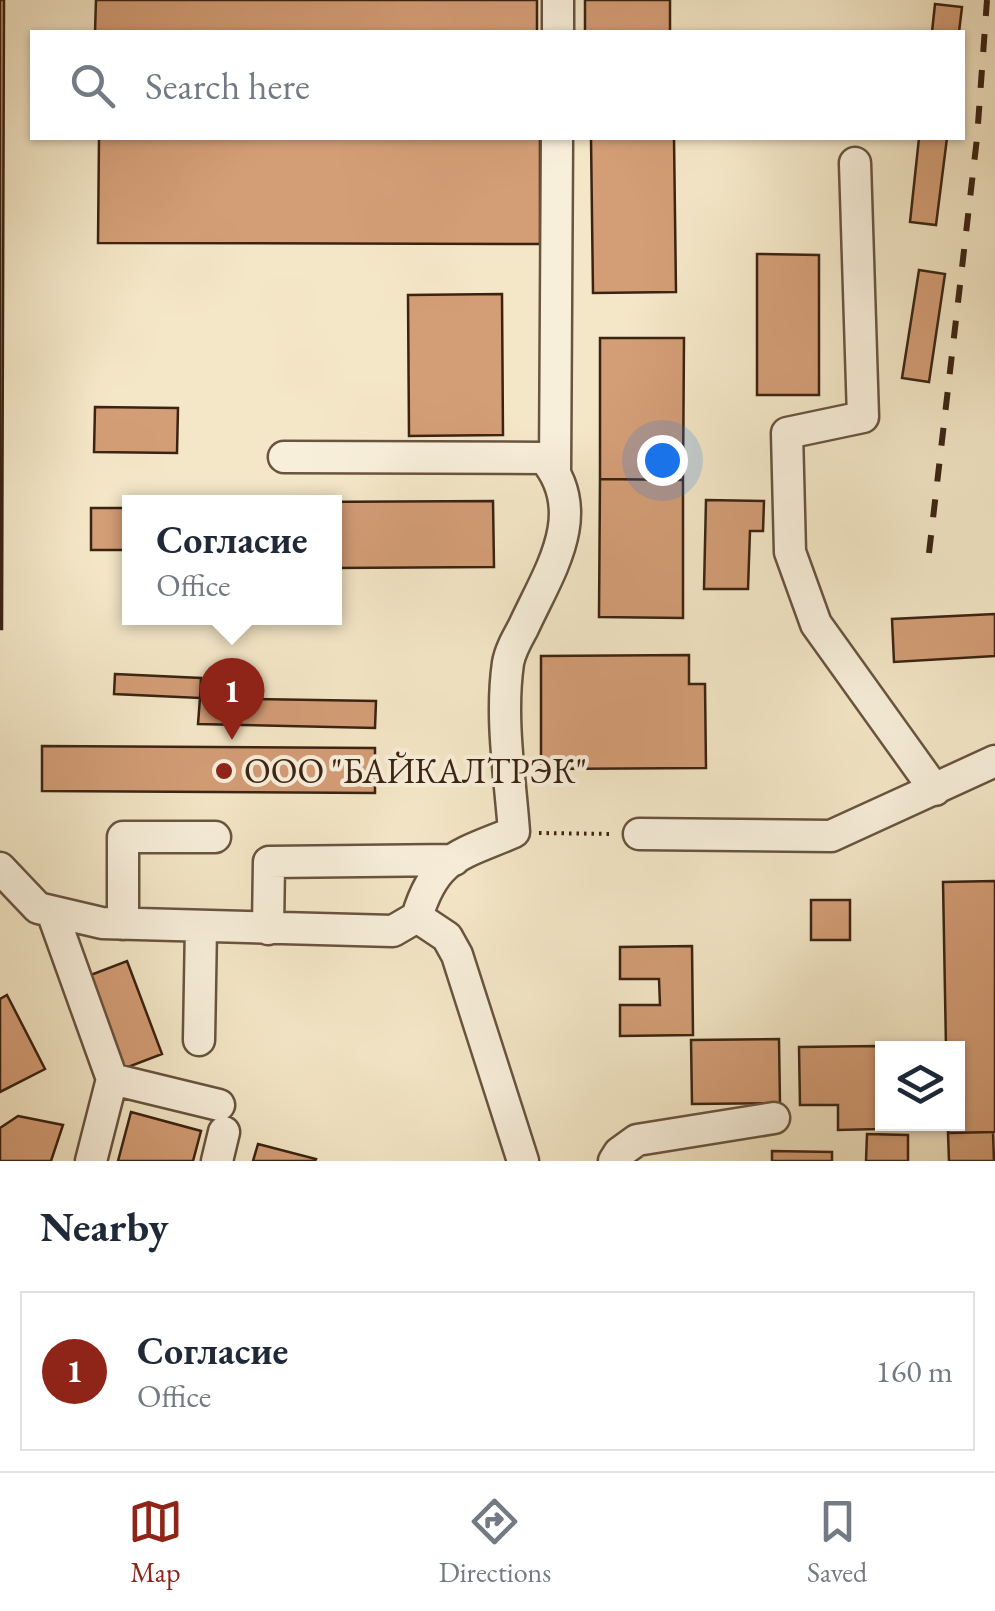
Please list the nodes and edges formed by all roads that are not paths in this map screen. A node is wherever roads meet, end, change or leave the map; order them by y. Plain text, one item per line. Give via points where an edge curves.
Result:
1 (558, 0) edge
2 (558, 30) edge
3 (558, 140) edge
4 (855, 163) dead end
5 (284, 457) dead end
6 (556, 472) junction
7 (992, 767) edge
8 (935, 790) junction
9 (639, 834) road end
10 (215, 837) dead end
11 (454, 860) junction
12 (0, 868) edge
13 (52, 912) junction
14 (418, 917) junction
15 (123, 924) junction
16 (201, 926) junction
17 (268, 928) junction
18 (199, 1040) dead end
19 (112, 1078) junction
20 (774, 1118) dead end
21 (220, 1133) edge
22 (91, 1161) edge
23 (522, 1161) edge
24 (614, 1161) edge

1 - 2 street
3 - 6 street
4 - 8 street via 863,416 786,433 790,552 816,624
5 - 6 street via 544,458
6 - 11 street via 567,505 562,542 509,657 505,691 514,832
7 - 8 street
8 - 9 street via 832,836
10 - 15 street via 123,837
11 - 14 street via 425,888
11 - 17 street via 269,862
12 - 13 street via 38,908
13 - 15 street
13 - 19 street
14 - 17 street via 393,931
14 - 23 street via 448,937
15 - 16 street
16 - 17 street
16 - 18 street
19 - 21 street
19 - 22 street
20 - 24 street via 637,1140

